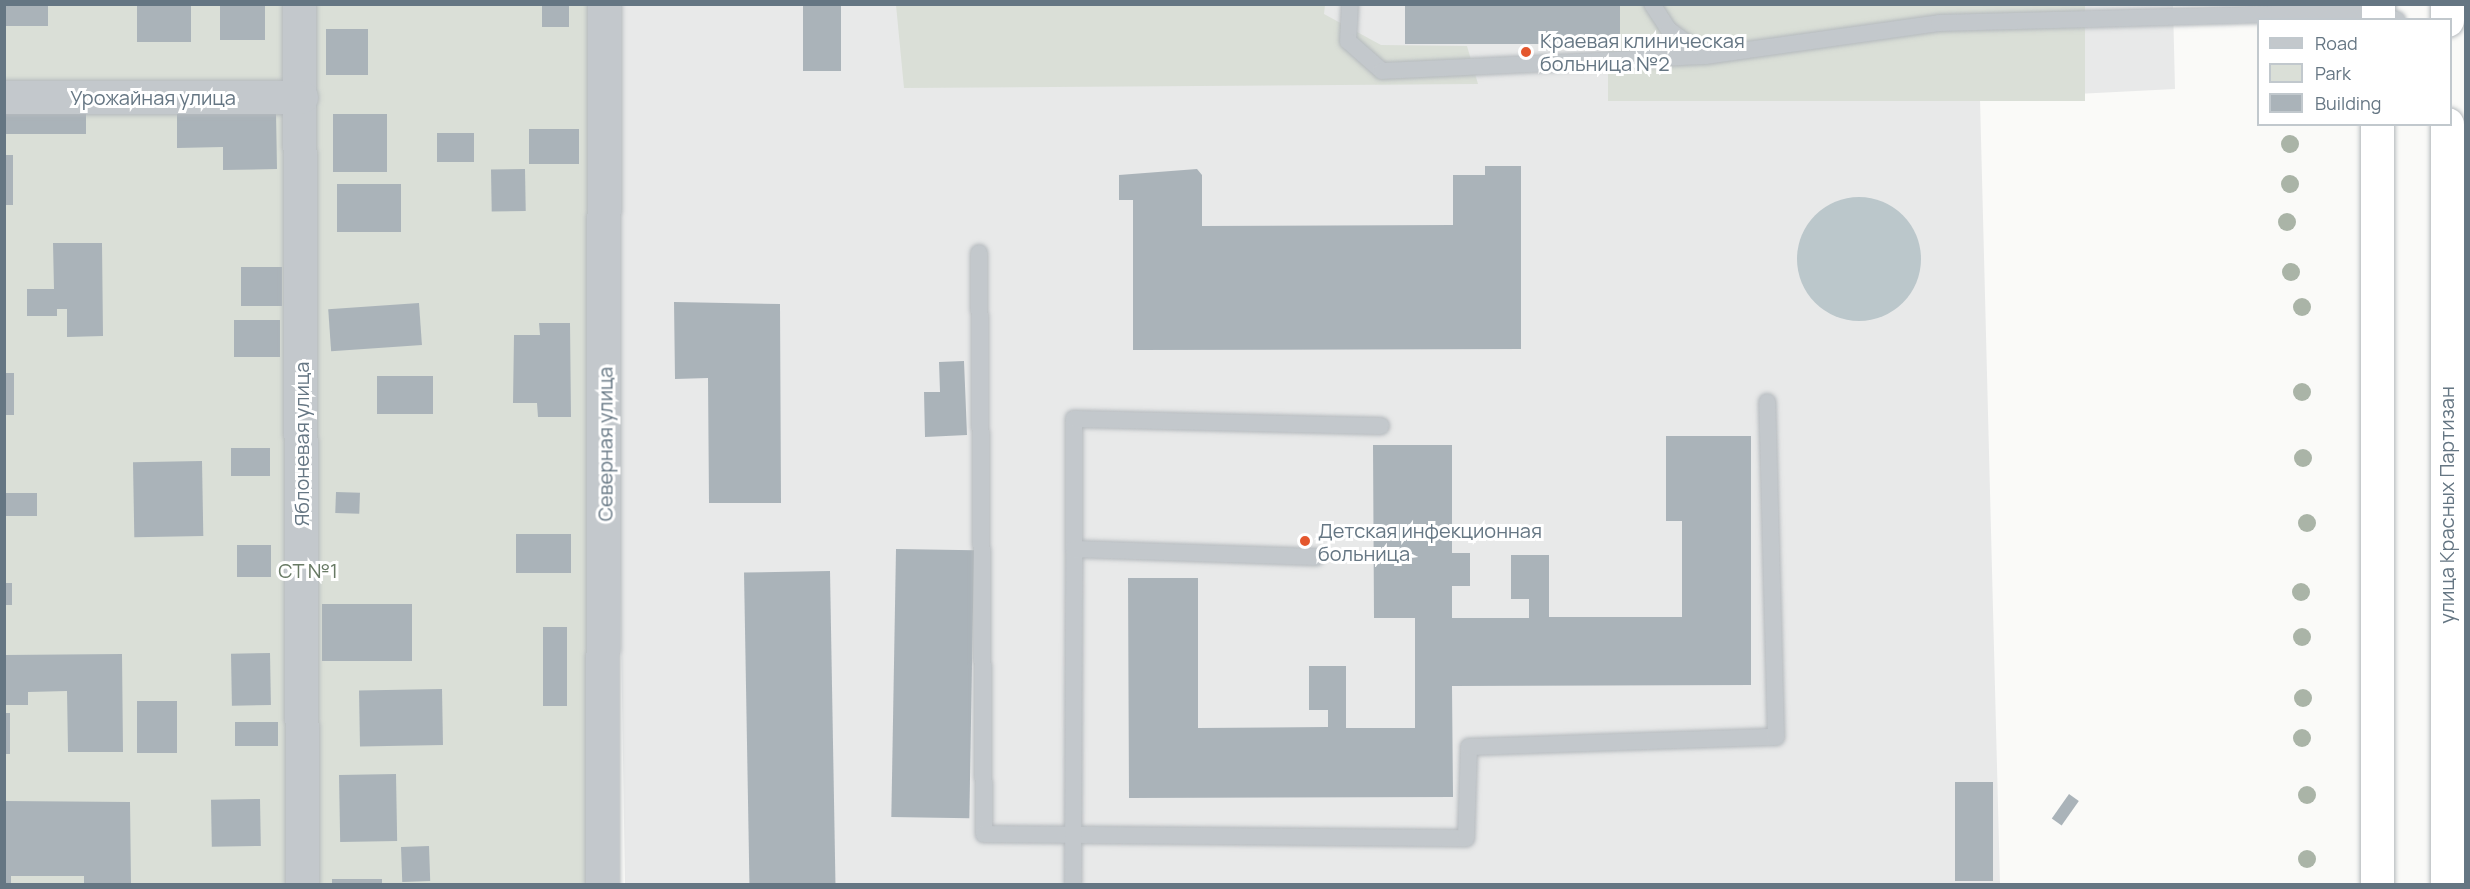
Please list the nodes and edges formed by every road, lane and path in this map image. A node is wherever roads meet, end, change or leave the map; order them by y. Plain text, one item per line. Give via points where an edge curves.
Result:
1 (299, 4) edge
2 (604, 4) edge
3 (1350, 4) edge
4 (1652, 4) edge
5 (2272, 9) edge
6 (2383, 14) edge
7 (1705, 56) junction
8 (4, 97) edge
9 (301, 97) junction
10 (2377, 126) edge
11 (2447, 126) edge
12 (980, 253) dead end
13 (1767, 402) dead end
14 (1381, 426) dead end
15 (2456, 460) edge
16 (1074, 549) junction
17 (1316, 557) dead end
18 (1072, 835) junction
19 (302, 885) edge
20 (602, 885) edge
21 (1073, 885) edge
22 (2377, 885) edge
23 (2447, 885) edge

1 - 9 street, Яблоневая улица
2 - 20 street, Северная улица
3 - 7 lane via 1348,41 1382,70
4 - 7 lane via 1669,30
5 - 6 lane via 2290,14
5 - 7 lane via 1939,23
8 - 9 street, Урожайная улица
9 - 19 street, Яблоневая улица
10 - 22 highway
11 - 15 highway, улица Красных Партизан
12 - 18 lane via 984,834
13 - 18 lane via 1776,737 1469,747 1467,838
14 - 16 lane via 1074,419
15 - 23 highway, улица Красных Партизан
16 - 17 lane
16 - 18 lane
18 - 21 lane

